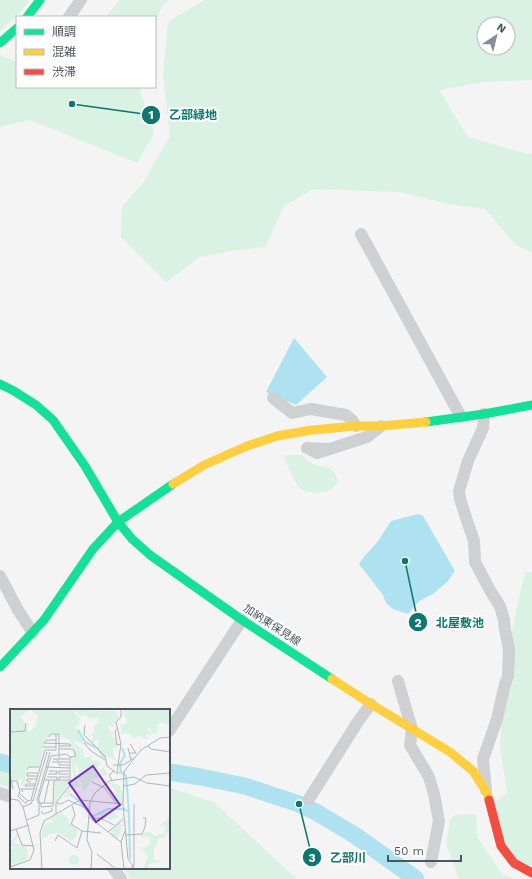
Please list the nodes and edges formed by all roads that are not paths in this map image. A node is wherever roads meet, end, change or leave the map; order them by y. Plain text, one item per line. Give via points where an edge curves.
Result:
1 (40, 0) edge
2 (81, 0) edge
3 (28, 16) edge
4 (70, 16) edge
5 (16, 29) edge
6 (0, 43) edge
7 (361, 234) dead end
8 (0, 384) edge
9 (273, 398) dead end
10 (532, 405) edge
11 (484, 414) junction
12 (461, 417) junction
13 (356, 426) junction
14 (380, 426) junction
15 (329, 449) dead end
16 (118, 522) junction
17 (0, 576) edge
18 (242, 620) junction
19 (33, 633) junction
20 (0, 667) edge
21 (398, 681) dead end
22 (371, 704) junction
23 (170, 729) edge
24 (412, 729) junction
25 (0, 792) edge
26 (487, 793) junction
27 (10, 797) edge
28 (309, 800) dead end
29 (431, 862) dead end
30 (114, 869) edge
31 (532, 873) edge
32 (122, 879) edge

1 - 3 main road
2 - 4 street
5 - 6 main road
7 - 12 street
8 - 16 main road, 加納東保見線 via 36,405 53,420 85,466
9 - 13 street via 292,412 311,409 346,415
10 - 11 main road
11 - 12 main road
11 - 26 street via 483,428 468,461 460,499 474,541 475,562 500,606 509,649 508,676 483,759
12 - 14 main road
13 - 14 main road
13 - 16 main road via 277,436 247,446 204,464
14 - 15 street via 367,437
16 - 18 main road, 加納東保見線 via 150,555
16 - 19 main road via 93,549
17 - 19 street
18 - 22 main road, 加納東保見線
18 - 23 street
19 - 20 main road
21 - 24 street
22 - 24 main road, 加納東保見線
22 - 28 street
24 - 26 main road, 加納東保見線 via 450,752 474,771
24 - 29 street via 410,745 429,777 439,821
25 - 27 street
26 - 31 main road, 加納東保見線 via 501,846 514,863
30 - 32 street

